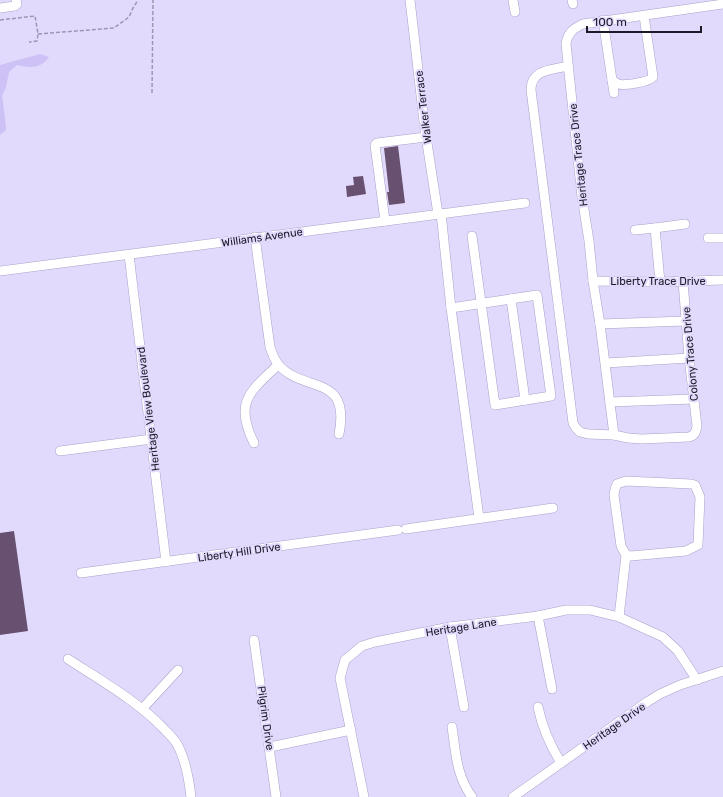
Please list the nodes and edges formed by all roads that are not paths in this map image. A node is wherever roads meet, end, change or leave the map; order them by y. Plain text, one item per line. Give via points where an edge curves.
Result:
1 (16, 0) edge
2 (410, 0) edge
3 (513, 0) edge
4 (723, 5) edge
5 (0, 8) edge
6 (515, 12) dead end
7 (644, 16) junction
8 (603, 20) junction
9 (568, 66) junction
10 (612, 80) junction
11 (614, 93) dead end
12 (426, 137) junction
13 (525, 203) dead end
14 (439, 213) junction
15 (385, 221) junction
16 (685, 224) dead end
17 (655, 228) junction
18 (635, 230) dead end
19 (472, 236) dead end
20 (255, 237) junction
21 (708, 238) dead end
22 (723, 238) edge
23 (129, 255) junction
24 (0, 271) edge
25 (723, 280) edge
26 (593, 281) junction
27 (683, 281) junction
28 (660, 282) junction
29 (511, 299) junction
30 (480, 303) junction
31 (451, 308) junction
32 (686, 321) junction
33 (600, 324) junction
34 (689, 358) junction
35 (606, 363) junction
36 (278, 365) junction
37 (694, 398) junction
38 (525, 400) junction
39 (610, 402) junction
40 (339, 434) dead end
41 (614, 435) junction
42 (152, 439) junction
43 (254, 443) dead end
44 (60, 451) dead end
45 (553, 508) dead end
46 (480, 518) junction
47 (626, 555) junction
48 (166, 562) junction
49 (81, 573) dead end
50 (538, 616) junction
51 (619, 617) junction
52 (450, 627) junction
53 (254, 640) dead end
54 (68, 659) dead end
55 (178, 670) dead end
56 (723, 671) edge
57 (697, 680) junction
58 (552, 689) dead end
59 (464, 707) dead end
60 (538, 707) dead end
61 (142, 709) junction
62 (452, 727) dead end
63 (351, 730) junction
64 (270, 747) junction
65 (561, 763) junction
66 (191, 797) edge
67 (276, 797) edge
68 (364, 797) edge
69 (472, 797) edge
70 (513, 797) edge

1 - 5 street via 15,6
2 - 12 street, Walker Terrace
3 - 6 street
4 - 7 street, Heritage Trace Drive
7 - 8 street, Heritage Trace Drive
7 - 10 street via 653,81 651,79 618,84
8 - 9 street, Heritage Trace Drive via 583,24 570,31 566,44
8 - 10 street
9 - 26 street, Heritage Trace Drive
9 - 41 street via 534,77 531,84 533,105 573,423 580,432
10 - 11 street
12 - 14 street, Walker Terrace
12 - 15 street via 375,145
13 - 14 street, Williams Avenue
14 - 15 street, Williams Avenue
14 - 31 street, Walker Terrace
15 - 20 street, Williams Avenue
16 - 17 street
17 - 18 street
17 - 28 street
19 - 30 street
20 - 23 street, Williams Avenue
20 - 36 street via 270,347
21 - 22 street
23 - 24 street, Williams Avenue
23 - 42 street, Heritage View Boulevard
25 - 27 street, Liberty Trace Drive
26 - 28 street, Liberty Trace Drive
26 - 33 street, Heritage Trace Drive
27 - 28 street, Liberty Trace Drive
27 - 32 street, Colony Trace Drive
29 - 30 street
29 - 38 street
29 - 38 street via 537,295 551,396
30 - 31 street
30 - 38 street via 495,405
31 - 46 street, Walker Terrace
32 - 33 street
32 - 34 street, Colony Trace Drive
33 - 35 street, Heritage Trace Drive
34 - 35 street
34 - 37 street, Colony Trace Drive
35 - 39 street, Heritage Trace Drive
36 - 40 street via 333,394 339,404 342,419
36 - 43 street via 249,395 245,407 245,421
37 - 39 street
37 - 41 street, Colony Trace Drive via 697,426 694,435 642,439
39 - 41 street, Heritage Trace Drive
42 - 44 street
42 - 48 street, Heritage View Boulevard
45 - 46 street, Liberty Hill Drive
46 - 48 street, Liberty Hill Drive
47 - 47 street via 621,546 614,495 617,484 626,481 695,485 700,497 698,545 686,551
47 - 51 street
48 - 49 street, Liberty Hill Drive
50 - 51 street, Heritage Lane via 566,610 590,610
50 - 52 street, Heritage Lane
50 - 58 street
51 - 57 street, Heritage Lane via 663,637 678,651
52 - 59 street
52 - 63 street, Heritage Lane via 362,646 345,660 340,678
53 - 64 street, Pilgrim Drive
54 - 61 street
55 - 61 street
56 - 57 street, Heritage Drive
57 - 65 street, Heritage Drive via 660,694
60 - 65 street via 546,736
61 - 66 street via 176,742 183,755
62 - 69 street via 460,776
63 - 64 street
63 - 68 street, Heritage Lane
64 - 67 street, Pilgrim Drive
65 - 70 street, Heritage Drive

